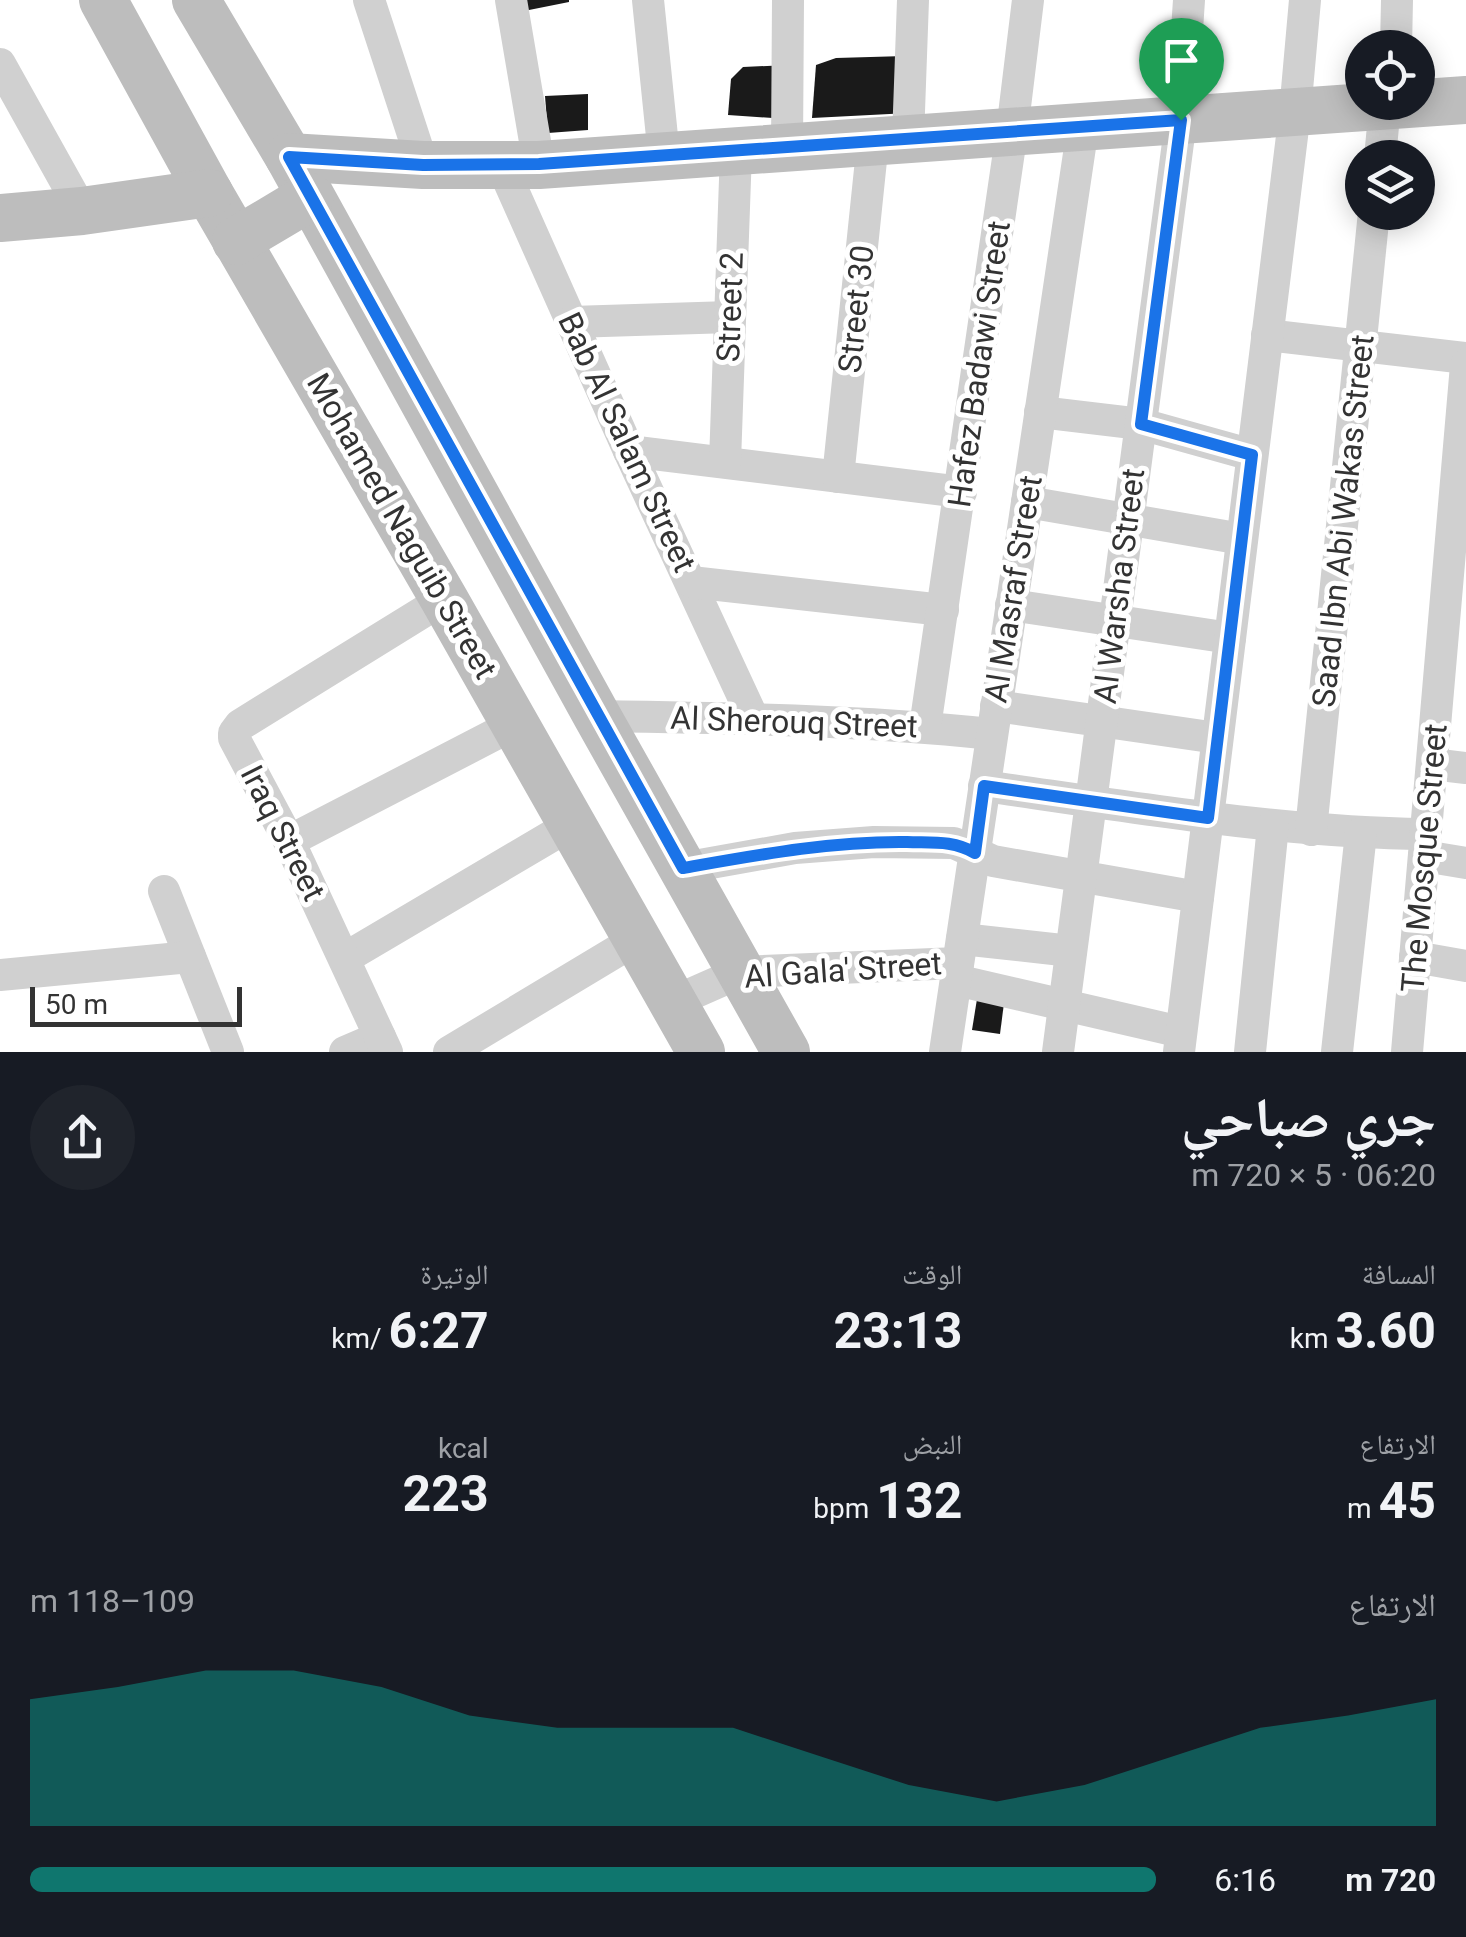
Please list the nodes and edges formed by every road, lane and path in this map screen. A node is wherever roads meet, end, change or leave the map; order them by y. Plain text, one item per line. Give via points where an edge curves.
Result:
1 (103, 0) edge
2 (196, 0) edge
3 (369, 0) edge
4 (511, 0) edge
5 (648, 0) edge
6 (788, 0) edge
7 (913, 0) edge
8 (1028, 0) edge
9 (1189, 0) edge
10 (1305, 0) edge
11 (1397, 0) edge
12 (1396, 30) edge
13 (0, 64) edge
14 (1466, 100) edge
15 (1435, 102) edge
16 (1345, 108) edge
17 (1295, 112) junction
18 (1181, 120) junction
19 (1084, 127) junction
20 (1012, 132) junction
21 (890, 140) junction
22 (787, 148) junction
23 (736, 151) junction
24 (664, 156) junction
25 (423, 165) junction
26 (521, 165) junction
27 (300, 177) junction
28 (209, 193) junction
29 (82, 211) junction
30 (0, 218) edge
31 (1372, 230) edge
32 (236, 241) junction
33 (730, 316) junction
34 (572, 322) junction
35 (1267, 334) junction
36 (1360, 346) junction
37 (1466, 361) edge
38 (1464, 410) edge
39 (1040, 412) junction
40 (1141, 424) junction
41 (629, 450) junction
42 (1252, 455) junction
43 (725, 462) junction
44 (838, 476) junction
45 (1461, 484) edge
46 (961, 492) junction
47 (1027, 502) junction
48 (1128, 519) junction
49 (1242, 538) junction
50 (691, 582) junction
51 (1456, 595) edge
52 (444, 599) junction
53 (1011, 605) junction
54 (944, 610) junction
55 (1115, 621) junction
56 (1230, 638) junction
57 (1453, 674) edge
58 (597, 716) junction
59 (754, 718) junction
60 (994, 720) junction
61 (1102, 721) junction
62 (516, 724) junction
63 (925, 726) junction
64 (1217, 738) junction
65 (1432, 764) junction
66 (1466, 768) edge
67 (984, 786) junction
68 (1091, 801) junction
69 (1208, 818) junction
70 (572, 824) junction
71 (1273, 826) junction
72 (1311, 830) junction
73 (1361, 833) junction
74 (289, 841) junction
75 (1424, 845) junction
76 (975, 853) junction
77 (1466, 863) edge
78 (683, 868) junction
79 (1081, 876) junction
80 (164, 891) dead end
81 (1198, 896) junction
82 (638, 939) junction
83 (1071, 952) junction
84 (190, 957) junction
85 (1415, 957) junction
86 (344, 958) junction
87 (959, 960) junction
88 (1466, 966) edge
89 (741, 972) junction
90 (0, 975) edge
91 (673, 1002) junction
92 (1064, 1005) junction
93 (1180, 1042) edge
94 (384, 1044) edge
95 (228, 1052) edge
96 (345, 1052) edge
97 (449, 1052) edge
98 (701, 1052) edge
99 (786, 1052) edge
100 (945, 1052) edge
101 (1058, 1052) edge
102 (1250, 1052) edge
103 (1336, 1052) edge
104 (1407, 1052) edge

1 - 28 main road, Mohamed Naguib Street
2 - 27 main road
3 - 25 street
4 - 26 street
5 - 24 street
6 - 22 street
7 - 21 street, Street 30
8 - 20 street, Hafez Badawi Street
9 - 18 street, Al Warsha Street
10 - 17 street
11 - 12 street
13 - 29 street
14 - 15 main road
16 - 17 main road
17 - 18 main road
17 - 35 street
18 - 19 main road
18 - 40 street, Al Warsha Street
19 - 20 main road
19 - 39 street, Al Masraf Street
20 - 21 main road
20 - 46 street, Hafez Badawi Street
21 - 22 main road
21 - 44 street, Street 30
22 - 23 main road
23 - 24 main road
23 - 33 street, Street 2
24 - 26 main road
25 - 26 main road
25 - 27 main road
26 - 34 street, Bab Al Salam Street
27 - 32 main road
27 - 58 main road
28 - 29 main road
28 - 32 main road, Mohamed Naguib Street
29 - 30 main road
31 - 36 street, Saad Ibn Abi Wakas Street
32 - 52 main road, Mohamed Naguib Street
33 - 34 street
33 - 43 street, Street 2
34 - 41 street, Bab Al Salam Street
35 - 36 street
35 - 42 street
36 - 37 street
36 - 72 street, Saad Ibn Abi Wakas Street
37 - 38 street, The Mosque Street
38 - 45 street, The Mosque Street
39 - 40 street
39 - 47 street, Al Masraf Street
40 - 42 street
40 - 48 street, Al Warsha Street
41 - 43 street
41 - 50 street, Bab Al Salam Street
42 - 49 street
43 - 44 street
44 - 46 street
45 - 51 street, The Mosque Street
46 - 54 street, Hafez Badawi Street
47 - 48 street
47 - 53 street, Al Masraf Street
48 - 49 street
48 - 55 street, Al Warsha Street
49 - 56 street
50 - 54 street
50 - 59 street, Bab Al Salam Street
51 - 57 street, The Mosque Street
52 - 62 main road, Mohamed Naguib Street
52 - 74 street, Iraq Street via 236,729 234,738
53 - 55 street
53 - 60 street, Al Masraf Street
54 - 63 street, Hafez Badawi Street
55 - 56 street
55 - 61 street, Al Warsha Street
56 - 64 street
57 - 65 street, The Mosque Street
58 - 59 street, Al Sherouq Street
58 - 78 main road
59 - 63 street, Al Sherouq Street
60 - 61 street, Al Sherouq Street
60 - 63 street, Al Sherouq Street
60 - 67 street, Al Masraf Street
61 - 64 street, Al Sherouq Street
61 - 68 street, Al Warsha Street
62 - 70 main road, Mohamed Naguib Street
62 - 74 street
64 - 69 street
65 - 66 street
65 - 75 street, The Mosque Street
67 - 68 street
67 - 76 street, Al Masraf Street
68 - 69 street
68 - 79 street, Al Warsha Street
69 - 71 street
69 - 81 street
70 - 82 main road, Mohamed Naguib Street
70 - 86 street
71 - 72 street
71 - 102 street
72 - 73 street
73 - 75 street
73 - 103 street
74 - 86 street, Iraq Street
75 - 77 street
75 - 85 street, The Mosque Street
76 - 78 street via 954,843 874,842
76 - 79 street
76 - 87 street, Al Masraf Street
78 - 89 main road
79 - 81 street
79 - 83 street, Al Warsha Street
80 - 84 street
81 - 93 street
82 - 91 main road, Mohamed Naguib Street
82 - 97 street
83 - 87 street
83 - 92 street, Al Warsha Street
84 - 90 street
84 - 95 street
85 - 88 street
85 - 104 street, The Mosque Street
86 - 94 street, Iraq Street
87 - 89 street, Al Gala' Street
87 - 92 street
87 - 100 street, Al Masraf Street
89 - 91 street, Al Gala' Street
89 - 99 main road
91 - 98 main road, Mohamed Naguib Street
92 - 93 street
92 - 101 street, Al Warsha Street
94 - 96 street

